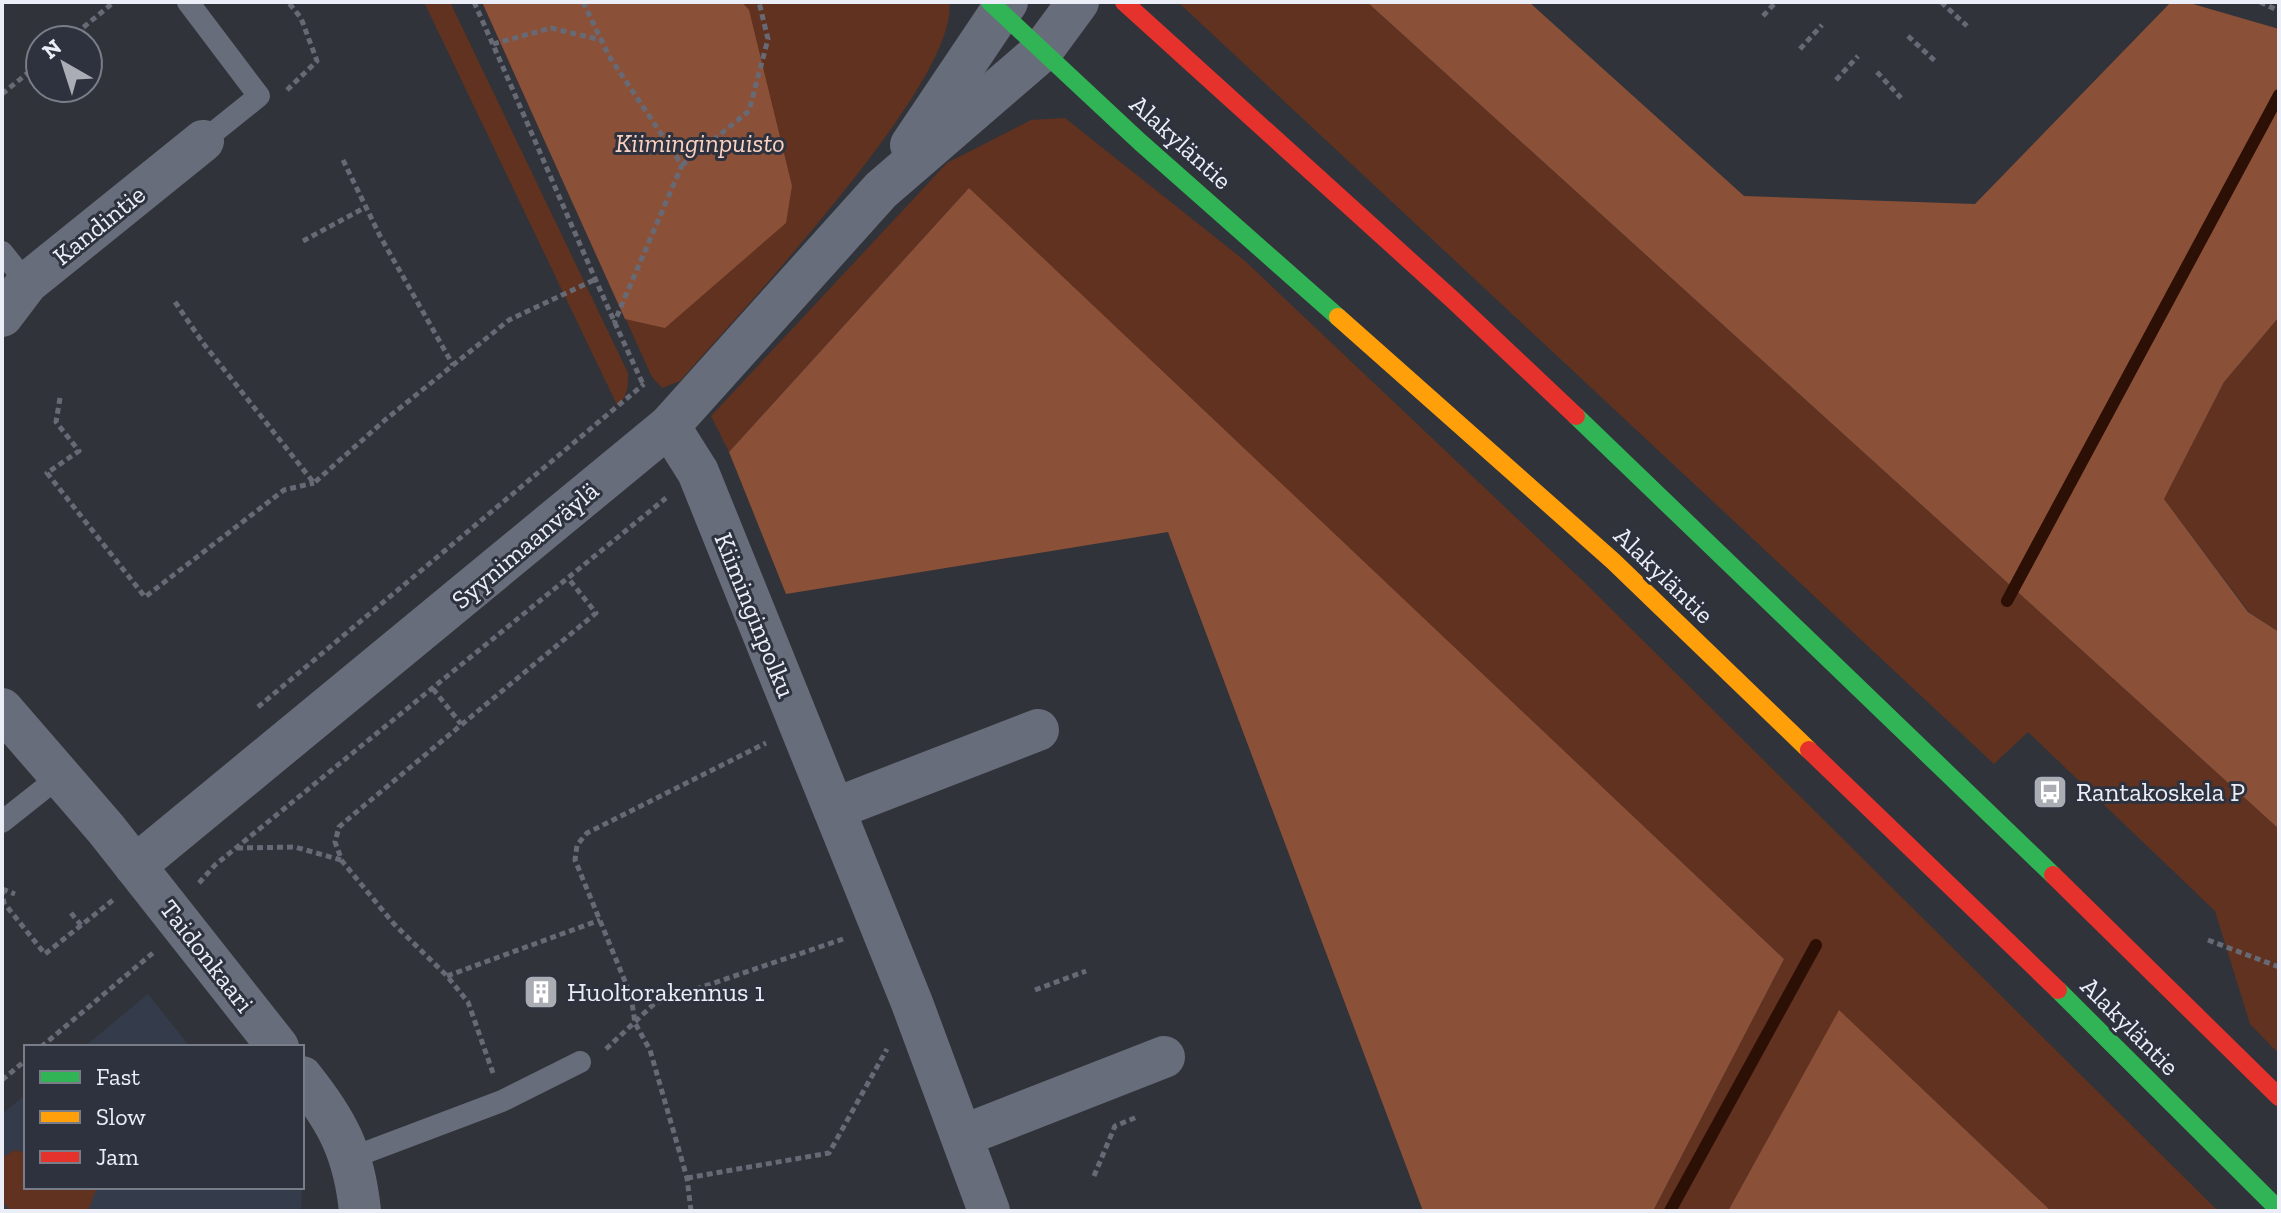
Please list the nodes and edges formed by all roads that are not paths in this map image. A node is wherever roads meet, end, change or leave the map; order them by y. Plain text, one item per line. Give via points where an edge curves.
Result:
1 (188, 2) edge
2 (1078, 2) edge
3 (1124, 2) edge
4 (999, 5) edge
5 (1042, 51) junction
6 (203, 141) joint
7 (881, 190) junction
8 (14, 267) edge
9 (2, 316) edge
10 (669, 426) junction
11 (2, 709) edge
12 (1038, 730) dead end
13 (60, 776) junction
14 (834, 809) junction
15 (2, 822) edge
16 (127, 880) junction
17 (276, 1045) edge
18 (1164, 1057) dead end
19 (580, 1062) road end
20 (304, 1080) edge
21 (2279, 1097) edge
22 (962, 1136) junction
23 (351, 1158) junction
24 (2279, 1210) edge
25 (360, 1211) edge
26 (989, 1211) edge

1 - 6 lane via 259,96
2 - 5 street, Syynimaanväylä
3 - 21 main road, Alakyläntie via 1671,505
4 - 5 main road, Alakyläntie
4 - 7 street, Syynimaanväylä
5 - 7 street, Syynimaanväylä
5 - 24 main road, Alakyläntie via 1613,561
6 - 8 street, Kandintie
7 - 10 street, Syynimaanväylä
8 - 9 street, Kandintie
10 - 14 street, Kiiminginpolku via 698,472
10 - 16 street, Syynimaanväylä
11 - 13 street, Taidonkaari
12 - 14 street
13 - 15 lane
13 - 16 street, Taidonkaari
14 - 22 street, Kiiminginpolku
16 - 17 street, Taidonkaari
18 - 22 street
19 - 23 lane via 502,1101
20 - 23 street via 335,1122
22 - 26 street, Kiiminginpolku
23 - 25 street

